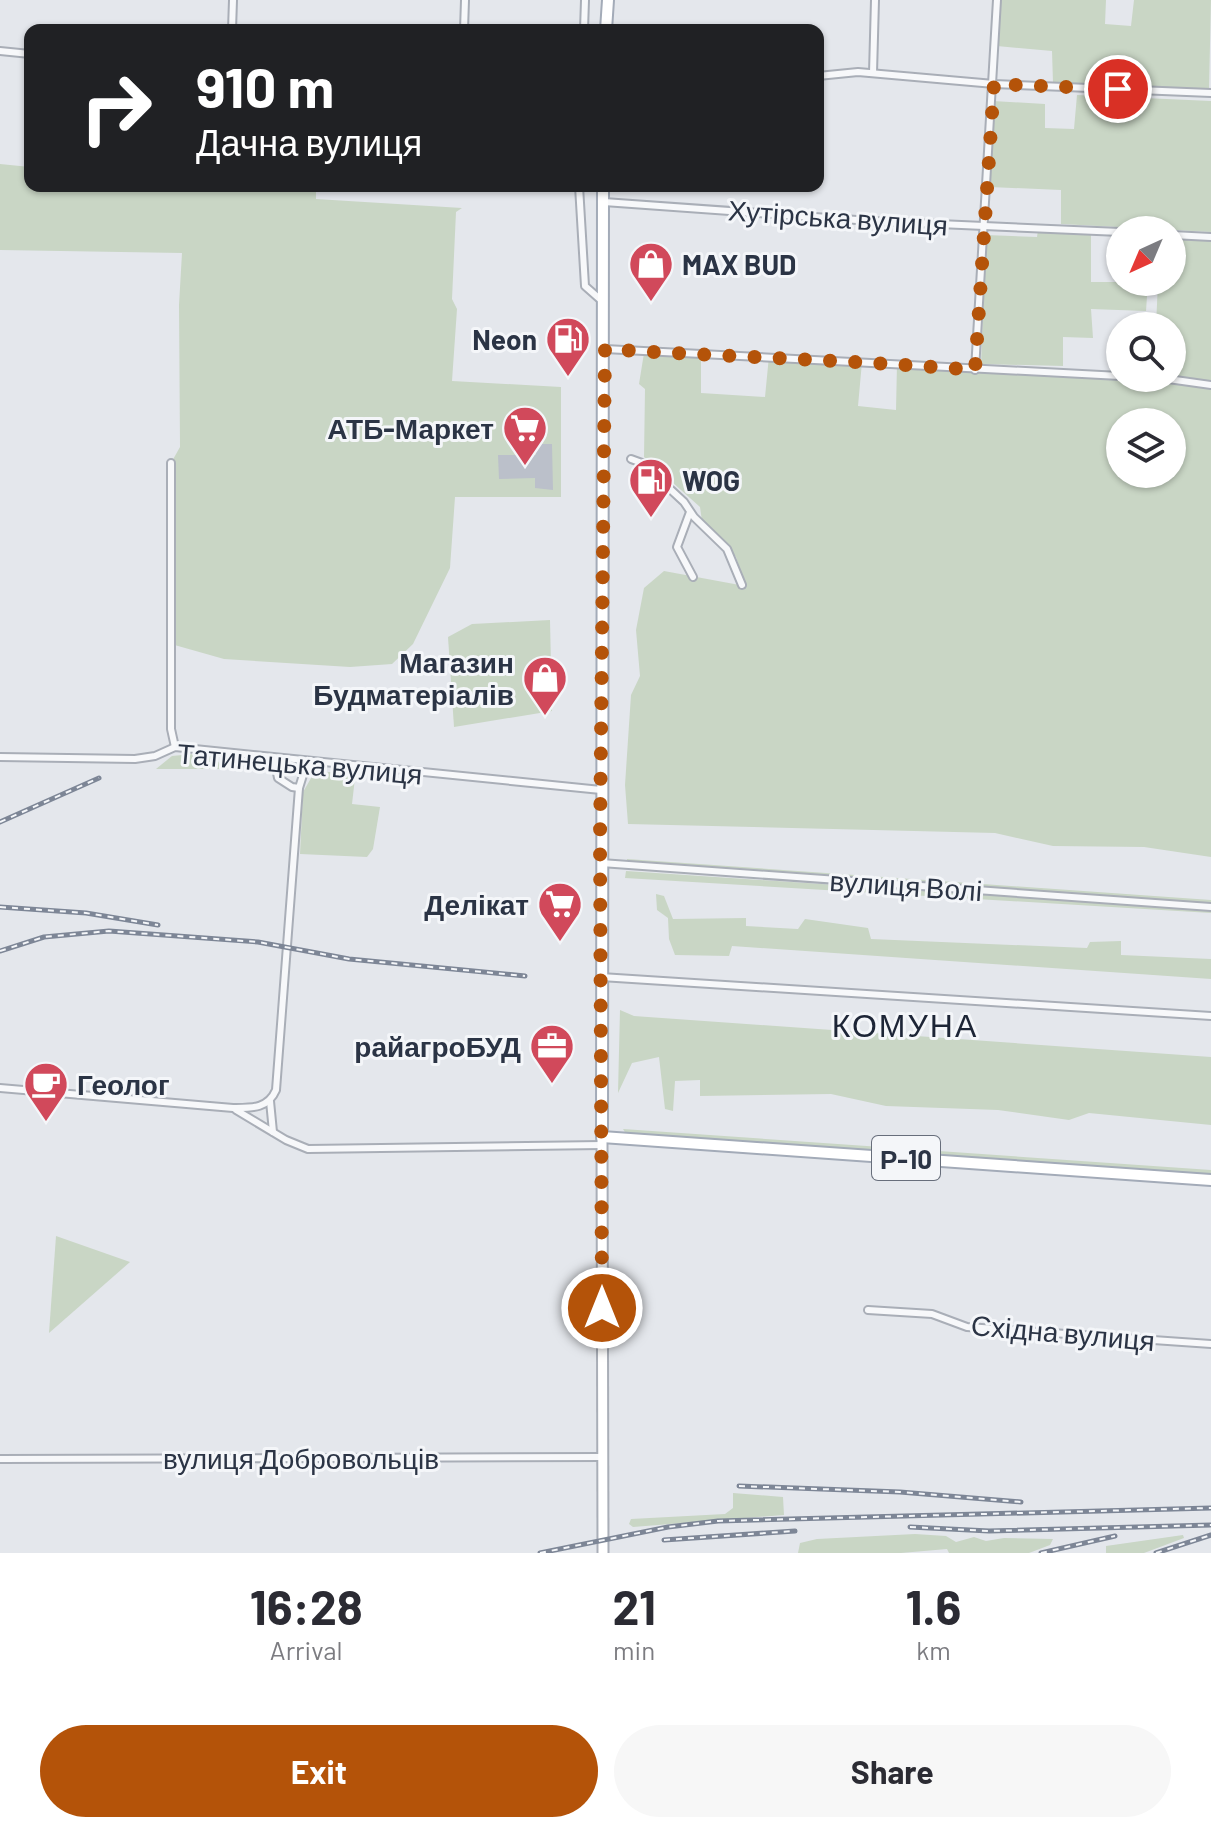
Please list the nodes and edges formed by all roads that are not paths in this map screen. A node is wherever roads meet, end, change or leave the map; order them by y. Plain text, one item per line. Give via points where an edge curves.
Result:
1 (233, 0) edge
2 (465, 0) edge
3 (585, 0) edge
4 (608, 0) edge
5 (875, 0) edge
6 (997, 0) edge
7 (232, 24) edge
8 (464, 24) edge
9 (584, 24) edge
10 (606, 24) edge
11 (0, 51) edge
12 (24, 53) edge
13 (873, 73) junction
14 (824, 76) edge
15 (994, 84) junction
16 (1211, 93) edge
17 (579, 192) edge
18 (603, 192) edge
19 (604, 202) junction
20 (984, 226) junction
21 (1106, 231) edge
22 (1186, 236) edge
23 (1211, 237) edge
24 (602, 301) junction
25 (605, 349) junction
26 (975, 370) junction
27 (1106, 375) edge
28 (1186, 382) edge
29 (1211, 385) edge
30 (631, 459) dead end
31 (171, 463) dead end
32 (690, 511) junction
33 (693, 577) dead end
34 (742, 585) dead end
35 (175, 747) junction
36 (0, 757) edge
37 (274, 758) junction
38 (316, 763) junction
39 (299, 788) junction
40 (601, 790) junction
41 (601, 863) junction
42 (1211, 907) edge
43 (601, 977) junction
44 (1211, 1016) edge
45 (0, 1088) edge
46 (270, 1101) junction
47 (233, 1108) junction
48 (273, 1132) junction
49 (602, 1141) junction
50 (1211, 1180) edge
51 (868, 1310) dead end
52 (1211, 1344) edge
53 (603, 1457) junction
54 (0, 1459) edge
55 (603, 1553) edge

1 - 7 street
2 - 8 street
3 - 9 street
4 - 10 main road
5 - 13 street
6 - 15 street
11 - 12 street
13 - 14 street
13 - 15 street
15 - 16 street
15 - 20 street
17 - 24 street via 585,286
18 - 19 main road
19 - 20 street, Хутірська вулиця
19 - 24 main road
20 - 21 street, Хутірська вулиця
20 - 26 street
22 - 23 street
24 - 25 main road
25 - 26 street
25 - 40 main road
26 - 27 street
28 - 29 street
30 - 32 street via 642,463
31 - 35 street
32 - 33 street via 677,547
32 - 34 street via 727,549
35 - 36 street, Татинецька вулиця via 135,759
35 - 37 street, Татинецька вулиця
37 - 38 street, Татинецька вулиця
37 - 39 street via 278,778
38 - 39 street via 303,775
38 - 40 street, Татинецька вулиця
39 - 46 street via 276,1090
40 - 41 main road
41 - 42 street, вулиця Волі
41 - 43 main road
43 - 44 street
43 - 49 main road
45 - 47 street
46 - 47 street
46 - 48 street
47 - 48 street
48 - 49 street via 312,1149
49 - 50 main road, Р-10
49 - 53 main road
51 - 52 street, Східна вулиця via 932,1314 967,1327
53 - 54 street, вулиця Добровольців
53 - 55 main road

